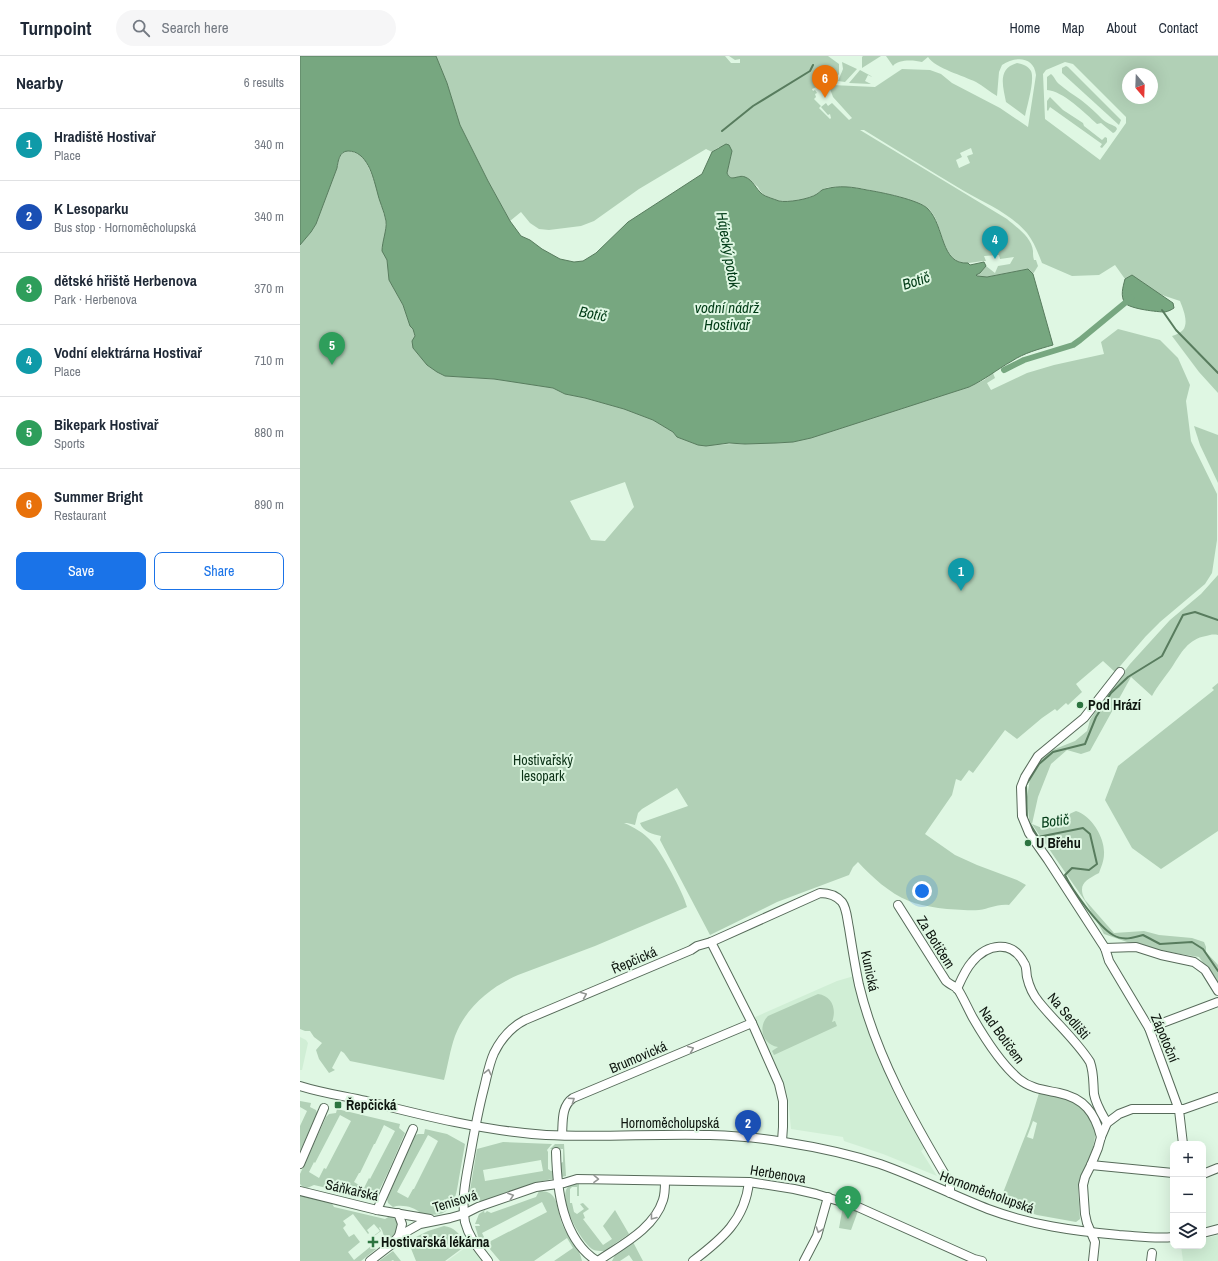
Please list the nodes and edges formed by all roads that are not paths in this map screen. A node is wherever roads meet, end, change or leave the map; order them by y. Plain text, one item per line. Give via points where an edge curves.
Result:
1 (1120, 672) dead end
2 (898, 905) dead end
3 (711, 942) junction
4 (1105, 948) junction
5 (957, 989) junction
6 (1218, 991) edge
7 (1218, 1002) edge
8 (752, 1023) junction
9 (1149, 1028) junction
10 (300, 1086) edge
11 (1218, 1097) edge
12 (324, 1108) dead end
13 (1179, 1110) junction
14 (1107, 1123) junction
15 (474, 1126) junction
16 (413, 1129) dead end
17 (562, 1135) junction
18 (1101, 1137) junction
19 (782, 1141) junction
20 (1183, 1141) edge
21 (556, 1152) dead end
22 (300, 1164) edge
23 (1091, 1165) junction
24 (1218, 1168) edge
25 (1170, 1173) edge
26 (1206, 1173) edge
27 (944, 1174) junction
28 (665, 1181) junction
29 (749, 1182) junction
30 (558, 1184) junction
31 (940, 1189) junction
32 (300, 1191) edge
33 (950, 1193) junction
34 (828, 1197) junction
35 (377, 1210) junction
36 (398, 1213) junction
37 (464, 1214) junction
38 (439, 1220) junction
39 (1218, 1229) edge
40 (1091, 1233) junction
41 (1206, 1233) edge
42 (399, 1236) junction
43 (1170, 1237) edge
44 (976, 1260) edge
45 (370, 1261) edge
46 (488, 1261) edge
47 (597, 1261) edge
48 (693, 1261) edge
49 (804, 1261) edge
50 (1093, 1261) edge

1 - 4 street via 1084,718 1038,756 1021,787 1022,816 1028,833
2 - 5 street, Za Botičem via 946,982
3 - 8 street
15 -> 3 street, Řepčická via 492,1057 504,1038 516,1026 524,1020
3 - 27 street, Kunická via 816,894 829,894 839,899 845,909 864,1005 874,1034 911,1114
4 - 6 street via 1136,947 1194,962 1205,970
4 - 9 street, Zápotoční via 1109,961
5 - 14 street, Na Sedlišti via 971,963 990,948 1004,947 1019,954 1038,1001 1090,1062 1094,1073 1094,1096
5 - 18 street, Nad Botičem via 980,1030 1018,1078 1027,1085 1072,1097 1080,1102 1092,1113
7 - 9 street
17 -> 8 street, Brumovická via 564,1109 573,1098
8 - 19 street via 781,1090
9 - 13 street, Zápotoční
10 - 15 street, Hornoměcholupská
11 - 13 street
12 - 22 street
13 - 14 street via 1132,1109
13 - 20 street, Zápotoční
14 - 18 street
15 - 17 street, Hornoměcholupská
15 - 37 street, Řepčická via 464,1191
16 - 35 street
17 - 19 street, Hornoměcholupská via 735,1136
18 - 23 street
19 - 31 street, Hornoměcholupská via 833,1151 879,1164
21 - 30 street
23 - 25 street
23 - 40 street via 1085,1177 1083,1192 1084,1214
24 - 26 street
27 - 31 street
27 - 33 street, Kunická via 950,1183
28 - 29 street, Herbenova
30 -> 28 street, Herbenova via 577,1179
28 -> 47 street via 664,1198 654,1217 643,1229
29 - 34 street, Herbenova
29 - 48 street via 744,1205 736,1220 720,1241
37 -> 30 street, Tenisová via 536,1187
30 - 47 street via 563,1210 574,1236 589,1256
31 - 33 street, Hornoměcholupská
32 - 35 street, Sáňkařská
33 - 40 street, Hornoměcholupská via 1032,1223
34 - 44 street, Herbenova via 871,1212
34 -> 49 street via 817,1236
35 - 36 street, Sáňkařská
36 - 38 street, Sáňkařská via 421,1219
36 - 42 street via 402,1224
37 - 38 street, Tenisová
37 - 46 street, Řepčická via 475,1244
38 - 42 street, Tenisová via 420,1224
39 - 41 street
40 - 43 street, Hornoměcholupská
40 - 50 street via 1095,1242
42 - 45 street, Tenisová

